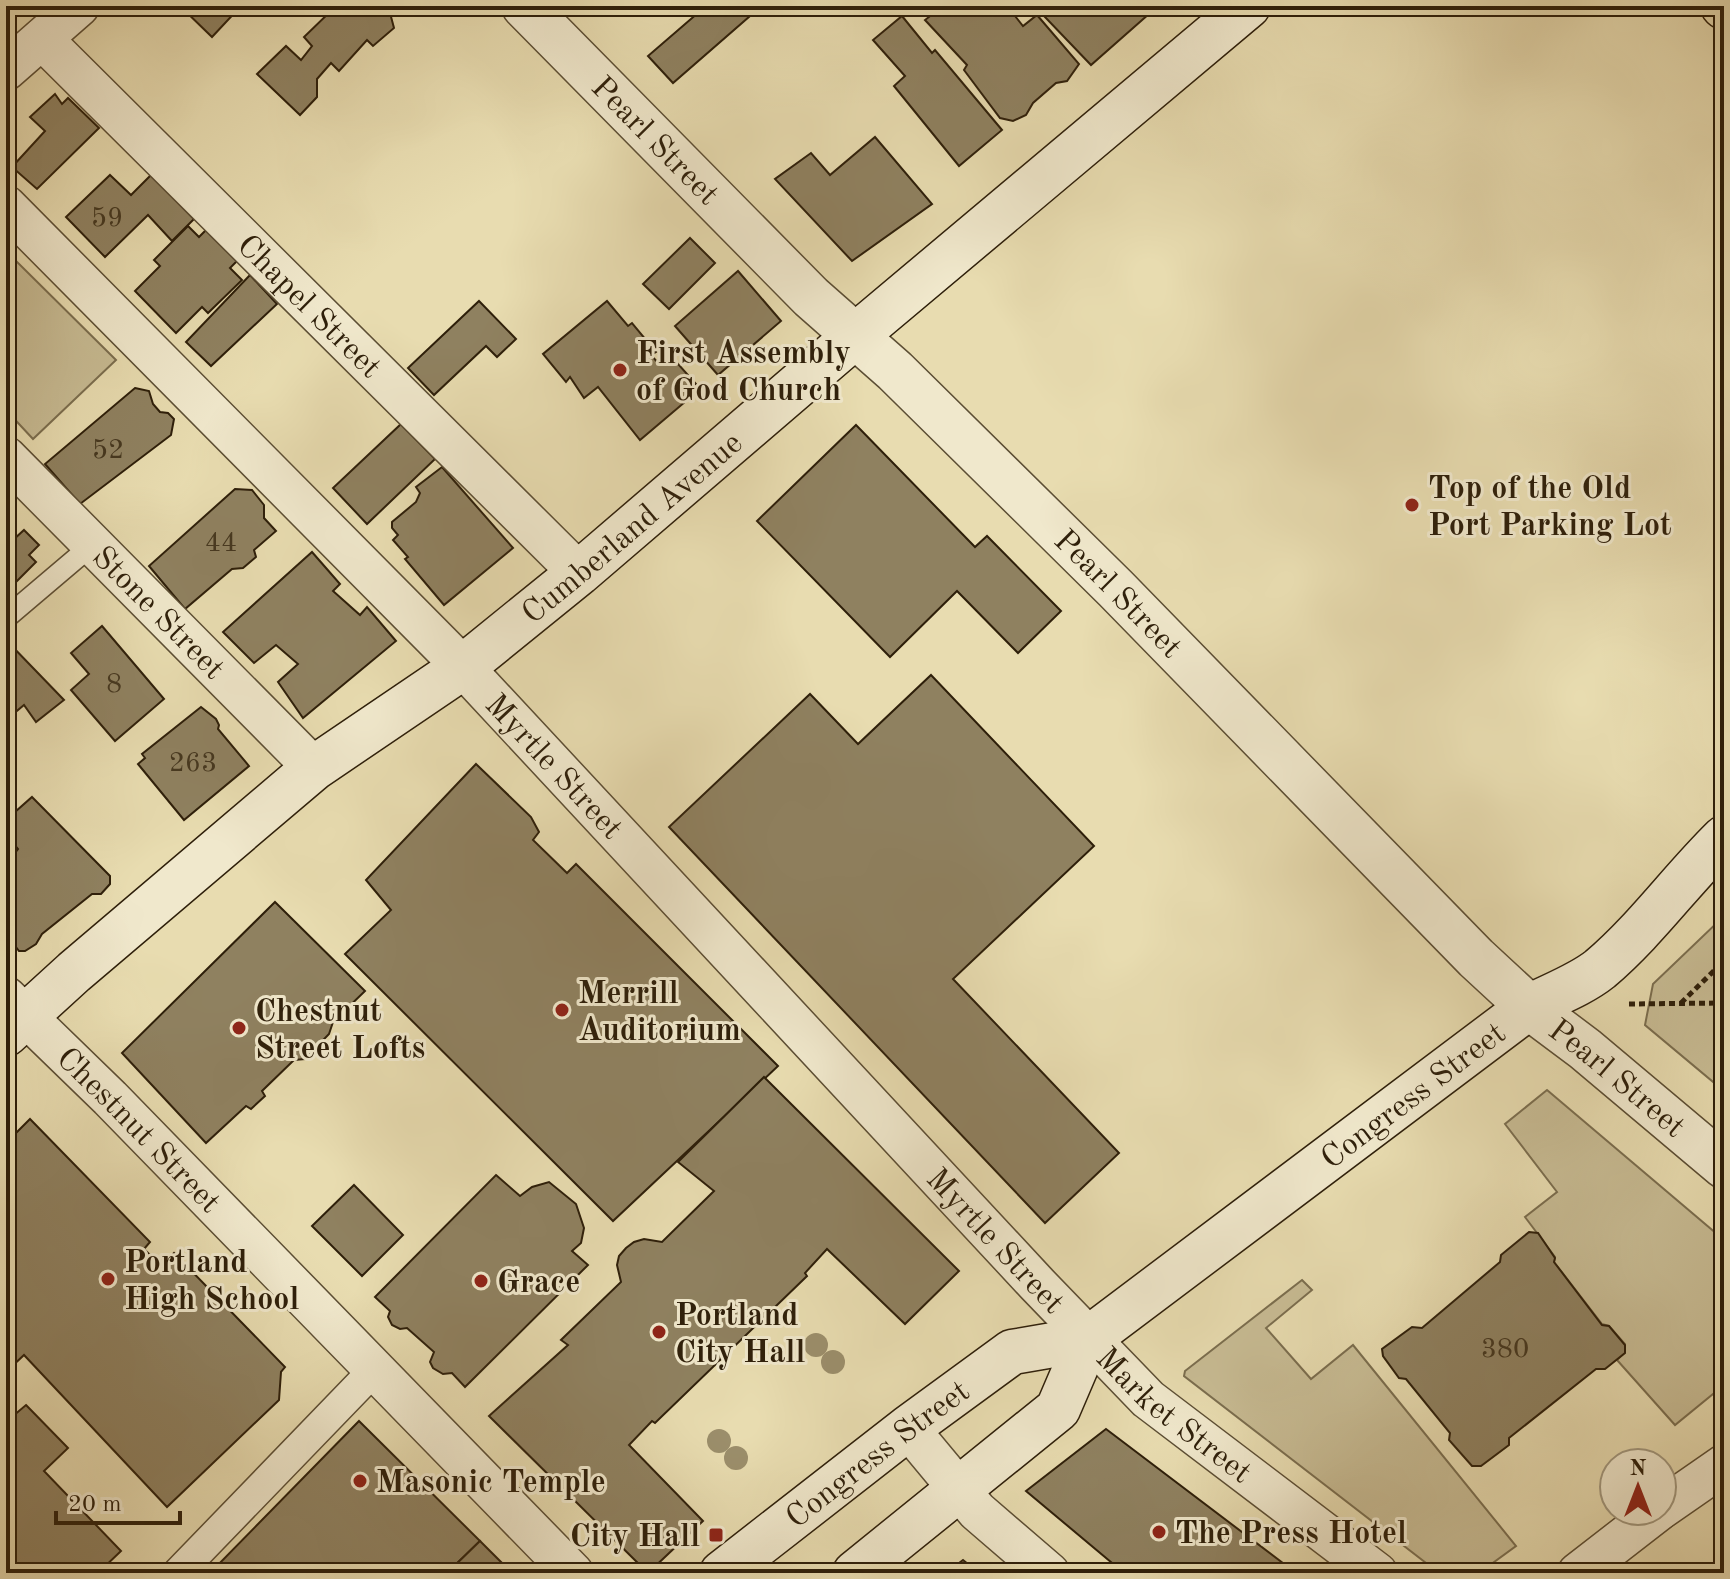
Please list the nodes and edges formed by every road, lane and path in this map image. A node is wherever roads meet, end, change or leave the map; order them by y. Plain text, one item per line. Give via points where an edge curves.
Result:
1 (79, 6) edge
2 (524, 6) edge
3 (1238, 9) edge
4 (42, 39) junction
5 (6, 70) edge
6 (6, 206) edge
7 (854, 337) junction
8 (6, 457) edge
9 (92, 545) junction
10 (579, 573) junction
11 (6, 618) edge
12 (463, 667) junction
13 (314, 768) junction
14 (1724, 838) edge
15 (1724, 961) edge
16 (1724, 1003) edge
17 (1629, 1004) dead end
18 (1680, 1004) junction
19 (1529, 1007) junction
20 (13, 1016) edge
21 (1724, 1166) edge
22 (1088, 1339) junction
23 (376, 1368) junction
24 (908, 1428) junction
25 (1724, 1465) edge
26 (958, 1491) junction
27 (1678, 1497) edge
28 (1638, 1527) edge
29 (178, 1573) edge
30 (573, 1573) edge
31 (722, 1573) edge
32 (855, 1573) edge
33 (1049, 1573) edge
34 (1377, 1573) edge
35 (1578, 1573) edge

1 - 4 street
2 - 7 main road, Pearl Street
3 - 7 main road, Cumberland Avenue
4 - 5 street
4 - 10 street, Chapel Street
6 - 12 street, Myrtle Street
7 - 10 main road, Cumberland Avenue
7 - 19 main road, Pearl Street via 1116,589
8 - 9 street, Stone Street
9 - 11 lane
9 - 13 street, Stone Street
10 - 12 main road, Cumberland Avenue
12 - 13 main road, Cumberland Avenue
12 - 22 street, Myrtle Street
13 - 20 main road, Cumberland Avenue via 74,972
14 - 19 main road, Congress Street via 1599,969
15 - 18 path
16 - 18 path
17 - 18 path
19 - 21 main road, Pearl Street
19 - 22 main road, Congress Street
20 - 23 street, Chestnut Street
22 - 24 main road, Congress Street via 1012,1352
22 - 26 main road, Congress Street via 1058,1409
22 - 34 street, Market Street via 1148,1399
23 - 29 street
23 - 30 street, Chestnut Street
24 - 26 street
24 - 31 main road, Congress Street
25 - 27 street
26 - 32 main road, Congress Street
26 - 33 street
28 - 35 street

